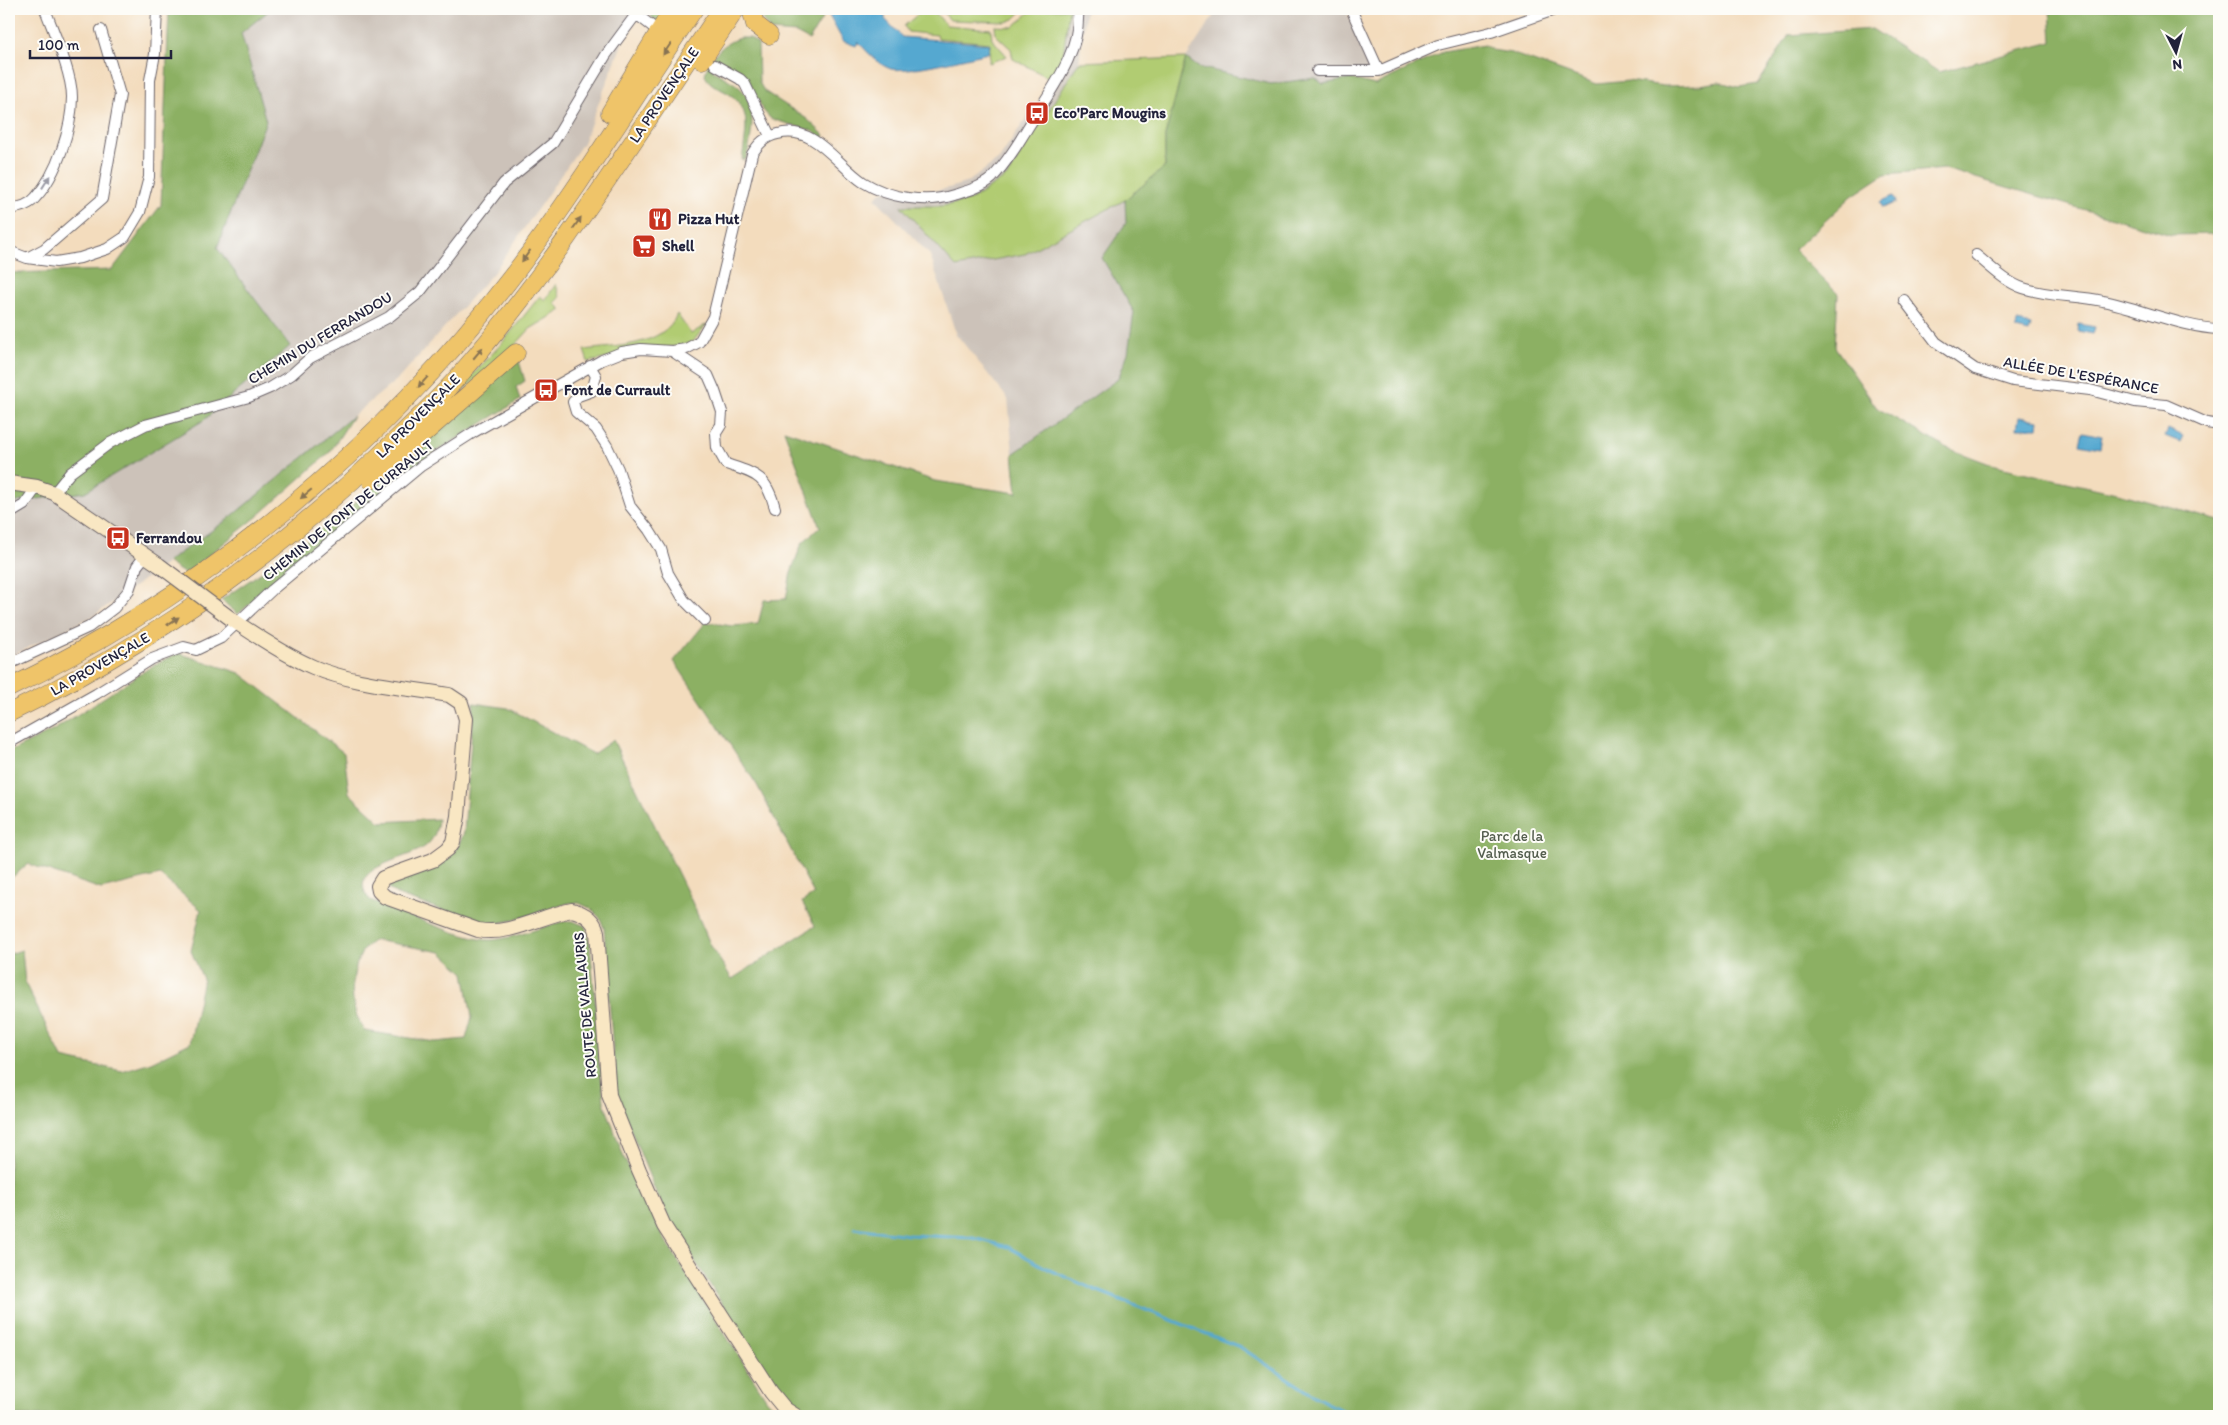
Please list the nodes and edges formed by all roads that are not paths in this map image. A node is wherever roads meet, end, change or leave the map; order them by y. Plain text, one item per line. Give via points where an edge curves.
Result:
1 (44, 9) edge
2 (156, 9) edge
3 (673, 9) edge
4 (694, 9) edge
5 (722, 9) edge
6 (736, 9) edge
7 (751, 9) edge
8 (1078, 9) edge
9 (1351, 9) edge
10 (1553, 9) edge
11 (638, 11) edge
12 (653, 27) dead end
13 (101, 30) dead end
14 (769, 35) dead end
15 (709, 63) joint
16 (1317, 71) dead end
17 (1379, 71) junction
18 (770, 136) junction
19 (9, 209) edge
20 (546, 228) junction
21 (9, 251) edge
22 (1976, 255) dead end
23 (27, 258) junction
24 (1904, 300) dead end
25 (2219, 329) edge
26 (672, 351) junction
27 (516, 352) dead end
28 (590, 366) junction
29 (2219, 425) edge
30 (9, 483) edge
31 (37, 487) junction
32 (54, 493) junction
33 (775, 508) dead end
34 (9, 514) edge
35 (293, 534) junction
36 (144, 556) junction
37 (233, 620) junction
38 (705, 621) dead end
39 (9, 664) edge
40 (9, 688) edge
41 (9, 713) edge
42 (9, 743) edge
43 (796, 1416) edge

19 -> 1 street via 21,207 36,198 50,176 68,134 72,96
2 - 23 street via 155,54 150,80 149,177 140,212 125,237 107,249 56,262
3 - 20 highway via 594,138
4 -> 20 highway, LA PROVENÇALE
35 -> 5 highway, LA PROVENÇALE via 407,430 497,330 587,209
6 - 15 highway
7 - 14 highway via 755,24
8 - 18 street via 1075,39 1067,65 1016,147 991,179 973,190 919,200 884,192 863,181 805,135 783,132
9 - 17 street
10 - 17 street via 1491,32 1438,45
11 - 12 street, CHEMIN DU FERRANDOU
11 - 32 street, CHEMIN DU FERRANDOU via 606,55 552,143 504,183 420,292 406,304 389,317 310,358 291,375 249,398 145,425 110,444 70,473
13 - 23 street via 120,95 102,199 44,249
15 - 18 street via 745,84
16 - 17 street
18 - 26 street, CHEMIN DE FONT DE CURRAULT via 752,154 713,317 699,342 686,349
20 -> 40 highway, LA PROVENÇALE via 448,355 318,484 249,540 156,605 85,648
21 - 23 street
22 - 25 street via 2022,288 2052,296 2104,301
24 - 29 street, ALLÉE DE L'ESPÉRANCE via 1936,342 1974,369 2012,381 2090,390 2135,402 2166,405
26 - 28 street, CHEMIN DE FONT DE CURRAULT via 641,349 622,352
26 - 33 street via 708,375 722,412 721,425 716,433 717,448 726,464 760,477 770,490
27 - 35 highway via 352,496
28 - 37 street, CHEMIN DE FONT DE CURRAULT via 421,466
28 - 38 street via 596,376 592,391 578,396 573,402 576,412 596,428 618,469 630,506 661,549 668,573 684,600
30 - 31 main road, ROUTE DE VALLAURIS
31 - 32 main road, ROUTE DE VALLAURIS
31 - 34 street via 24,505
32 - 36 main road, ROUTE DE VALLAURIS
41 -> 35 highway, LA PROVENÇALE via 140,642 196,606
36 - 37 main road, ROUTE DE VALLAURIS, bridge
36 - 39 street via 129,590 114,608 89,627
37 - 42 street, CHEMIN DE FONT DE CURRAULT via 228,632 196,650 184,647 152,659
37 - 43 main road, ROUTE DE VALLAURIS via 262,640 314,667 345,677 449,694 461,703 466,719 453,842 433,860 383,878 379,891 385,897 490,932 572,910 586,916 595,925 609,1094 639,1170 664,1226 770,1392

